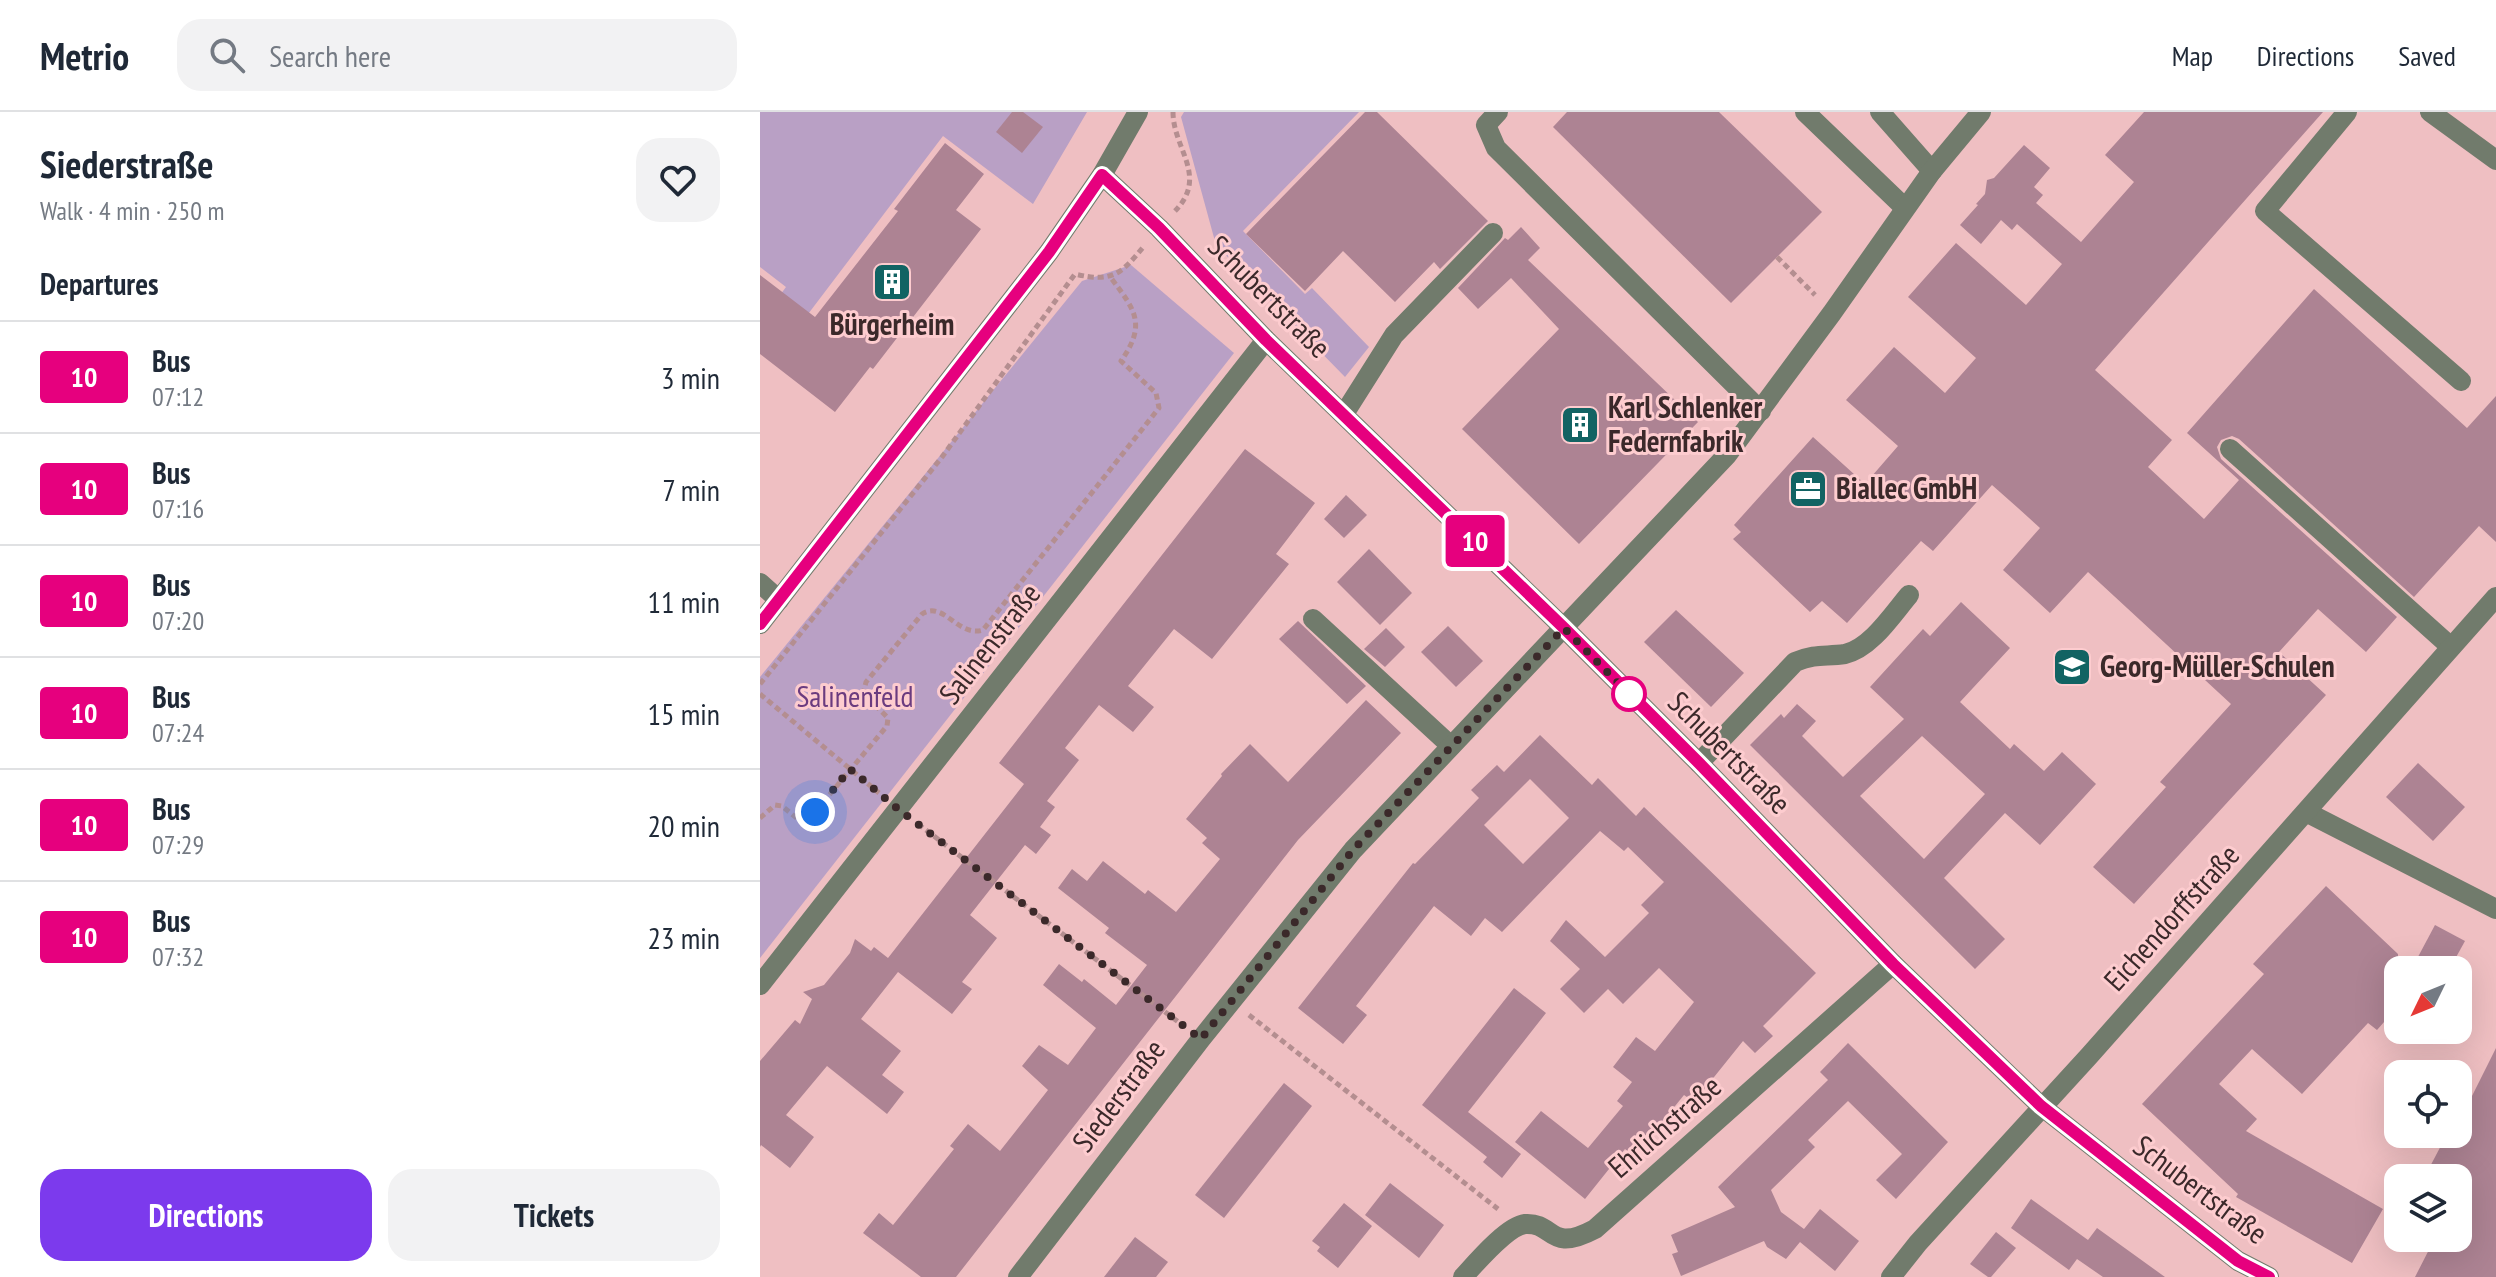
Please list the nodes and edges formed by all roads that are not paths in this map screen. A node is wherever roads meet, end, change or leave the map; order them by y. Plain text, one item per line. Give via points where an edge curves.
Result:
1 (1138, 112) edge
2 (1498, 112) edge
3 (1805, 112) edge
4 (1880, 112) edge
5 (1981, 112) edge
6 (2347, 112) edge
7 (2430, 112) edge
8 (2496, 160) edge
9 (1932, 171) junction
10 (1102, 175) junction
11 (1905, 208) junction
12 (1493, 233) dead end
13 (1266, 340) junction
14 (2461, 381) dead end
15 (1761, 411) junction
16 (1344, 414) junction
17 (2230, 449) dead end
18 (760, 583) edge
19 (1909, 595) dead end
20 (2496, 597) edge
21 (779, 600) junction
22 (1313, 619) dead end
23 (760, 624) edge
24 (1564, 628) junction
25 (2451, 647) junction
26 (1451, 746) junction
27 (1699, 763) junction
28 (2306, 812) junction
29 (2496, 909) edge
30 (1893, 964) junction
31 (760, 985) edge
32 (2041, 1106) junction
33 (1018, 1277) edge
34 (1463, 1277) edge
35 (1891, 1277) edge
36 (2269, 1277) edge

1 - 10 street
2 - 15 street via 1486,125 1496,148
3 - 11 street
4 - 9 street
5 - 9 street, Siederstraße
6 - 14 street via 2265,211
7 - 8 street
9 - 11 street, Siederstraße
10 - 13 street, Schubertstraße
10 - 21 street via 1049,252
11 - 15 street, Siederstraße
12 - 16 street via 1394,335
13 - 16 street, Schubertstraße
13 - 31 street, Salinenstraße
15 - 24 street, Siederstraße via 1727,455
16 - 24 street, Schubertstraße
17 - 25 street
18 - 21 street
19 - 27 street via 1862,647 1795,662
20 - 25 street, Eichendorffstraße
21 - 23 street
22 - 26 street
24 - 26 street, Siederstraße
24 - 27 street, Schubertstraße
25 - 28 street, Eichendorffstraße
26 - 33 street, Siederstraße via 1353,850
27 - 30 street, Schubertstraße
28 - 29 street
28 - 32 street, Eichendorffstraße
30 - 32 street, Schubertstraße
30 - 34 street, Ehrlichstraße via 1595,1229 1557,1239 1524,1224
32 - 35 street, Eichendorffstraße
32 - 36 street, Schubertstraße via 2238,1261

